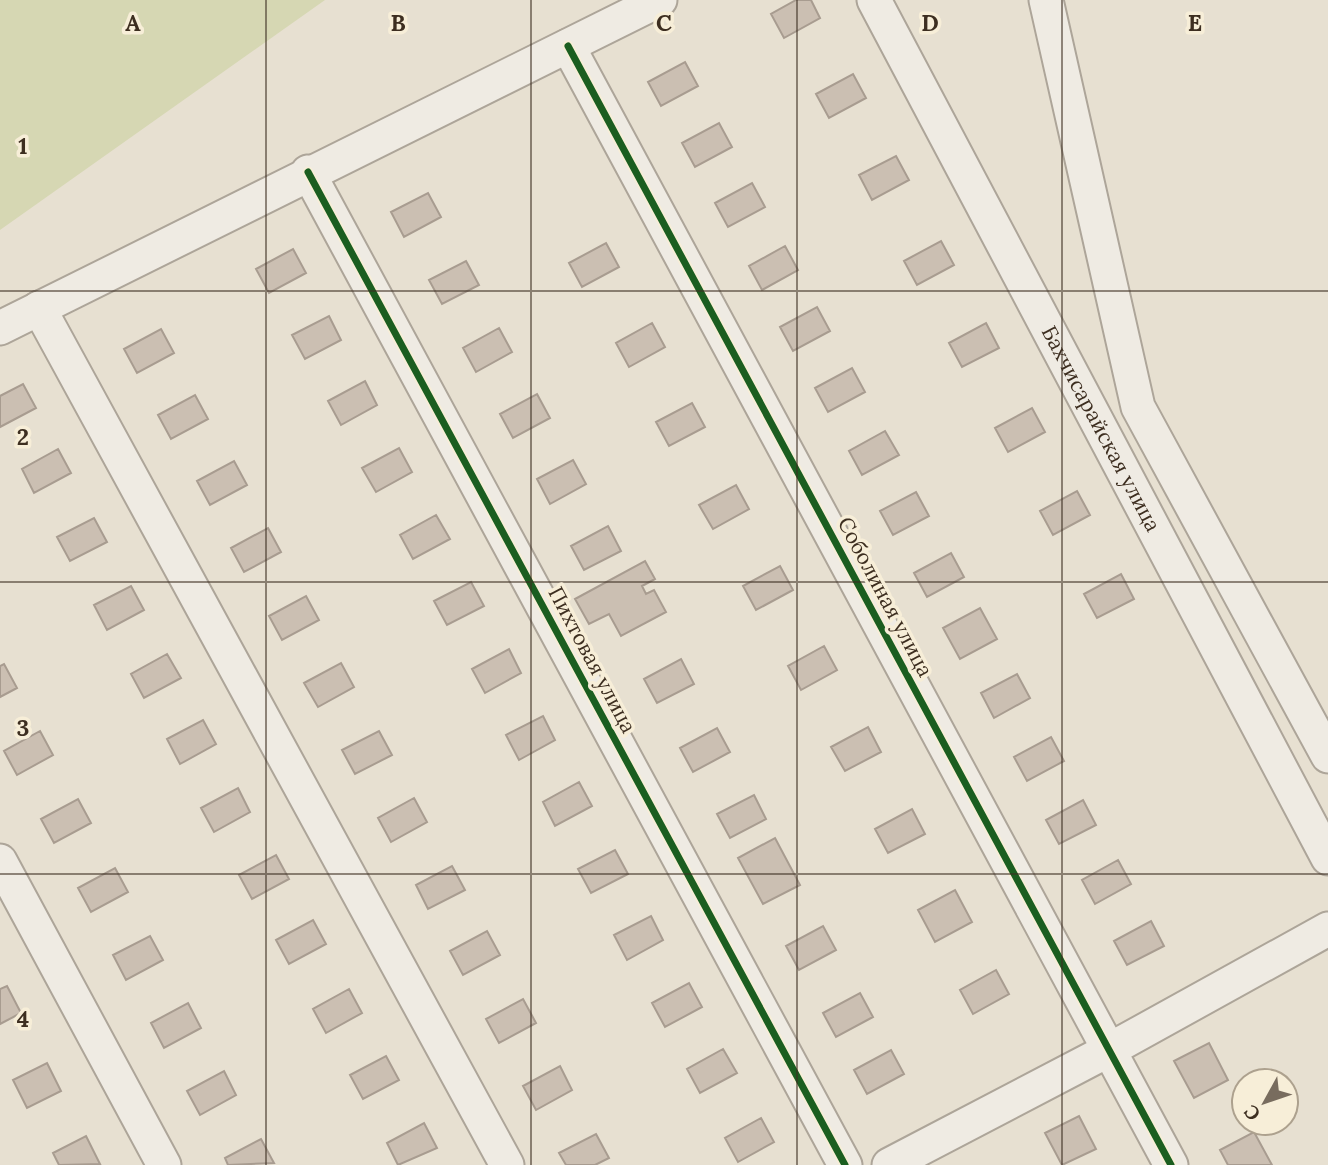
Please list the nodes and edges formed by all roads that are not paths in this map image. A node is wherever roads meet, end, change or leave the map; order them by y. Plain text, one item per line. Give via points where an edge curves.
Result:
1 (660, 0) edge
2 (874, 0) edge
3 (1046, 0) edge
4 (568, 46) junction
5 (308, 172) junction
6 (39, 308) junction
7 (0, 328) edge
8 (1328, 756) edge
9 (1328, 858) edge
10 (0, 861) edge
11 (1328, 929) edge
12 (1109, 1050) junction
13 (164, 1165) edge
14 (507, 1165) edge
15 (845, 1165) edge
16 (889, 1165) edge
17 (1171, 1165) edge

1 - 4 street
2 - 9 street, Бахчисарайская улица
3 - 8 street via 1138,407
4 - 5 street
4 - 12 street, Соболиная улица
5 - 6 street
5 - 15 street, Пихтовая улица
6 - 7 street
6 - 14 street
10 - 13 street
11 - 12 street
12 - 16 street
12 - 17 street, Соболиная улица

